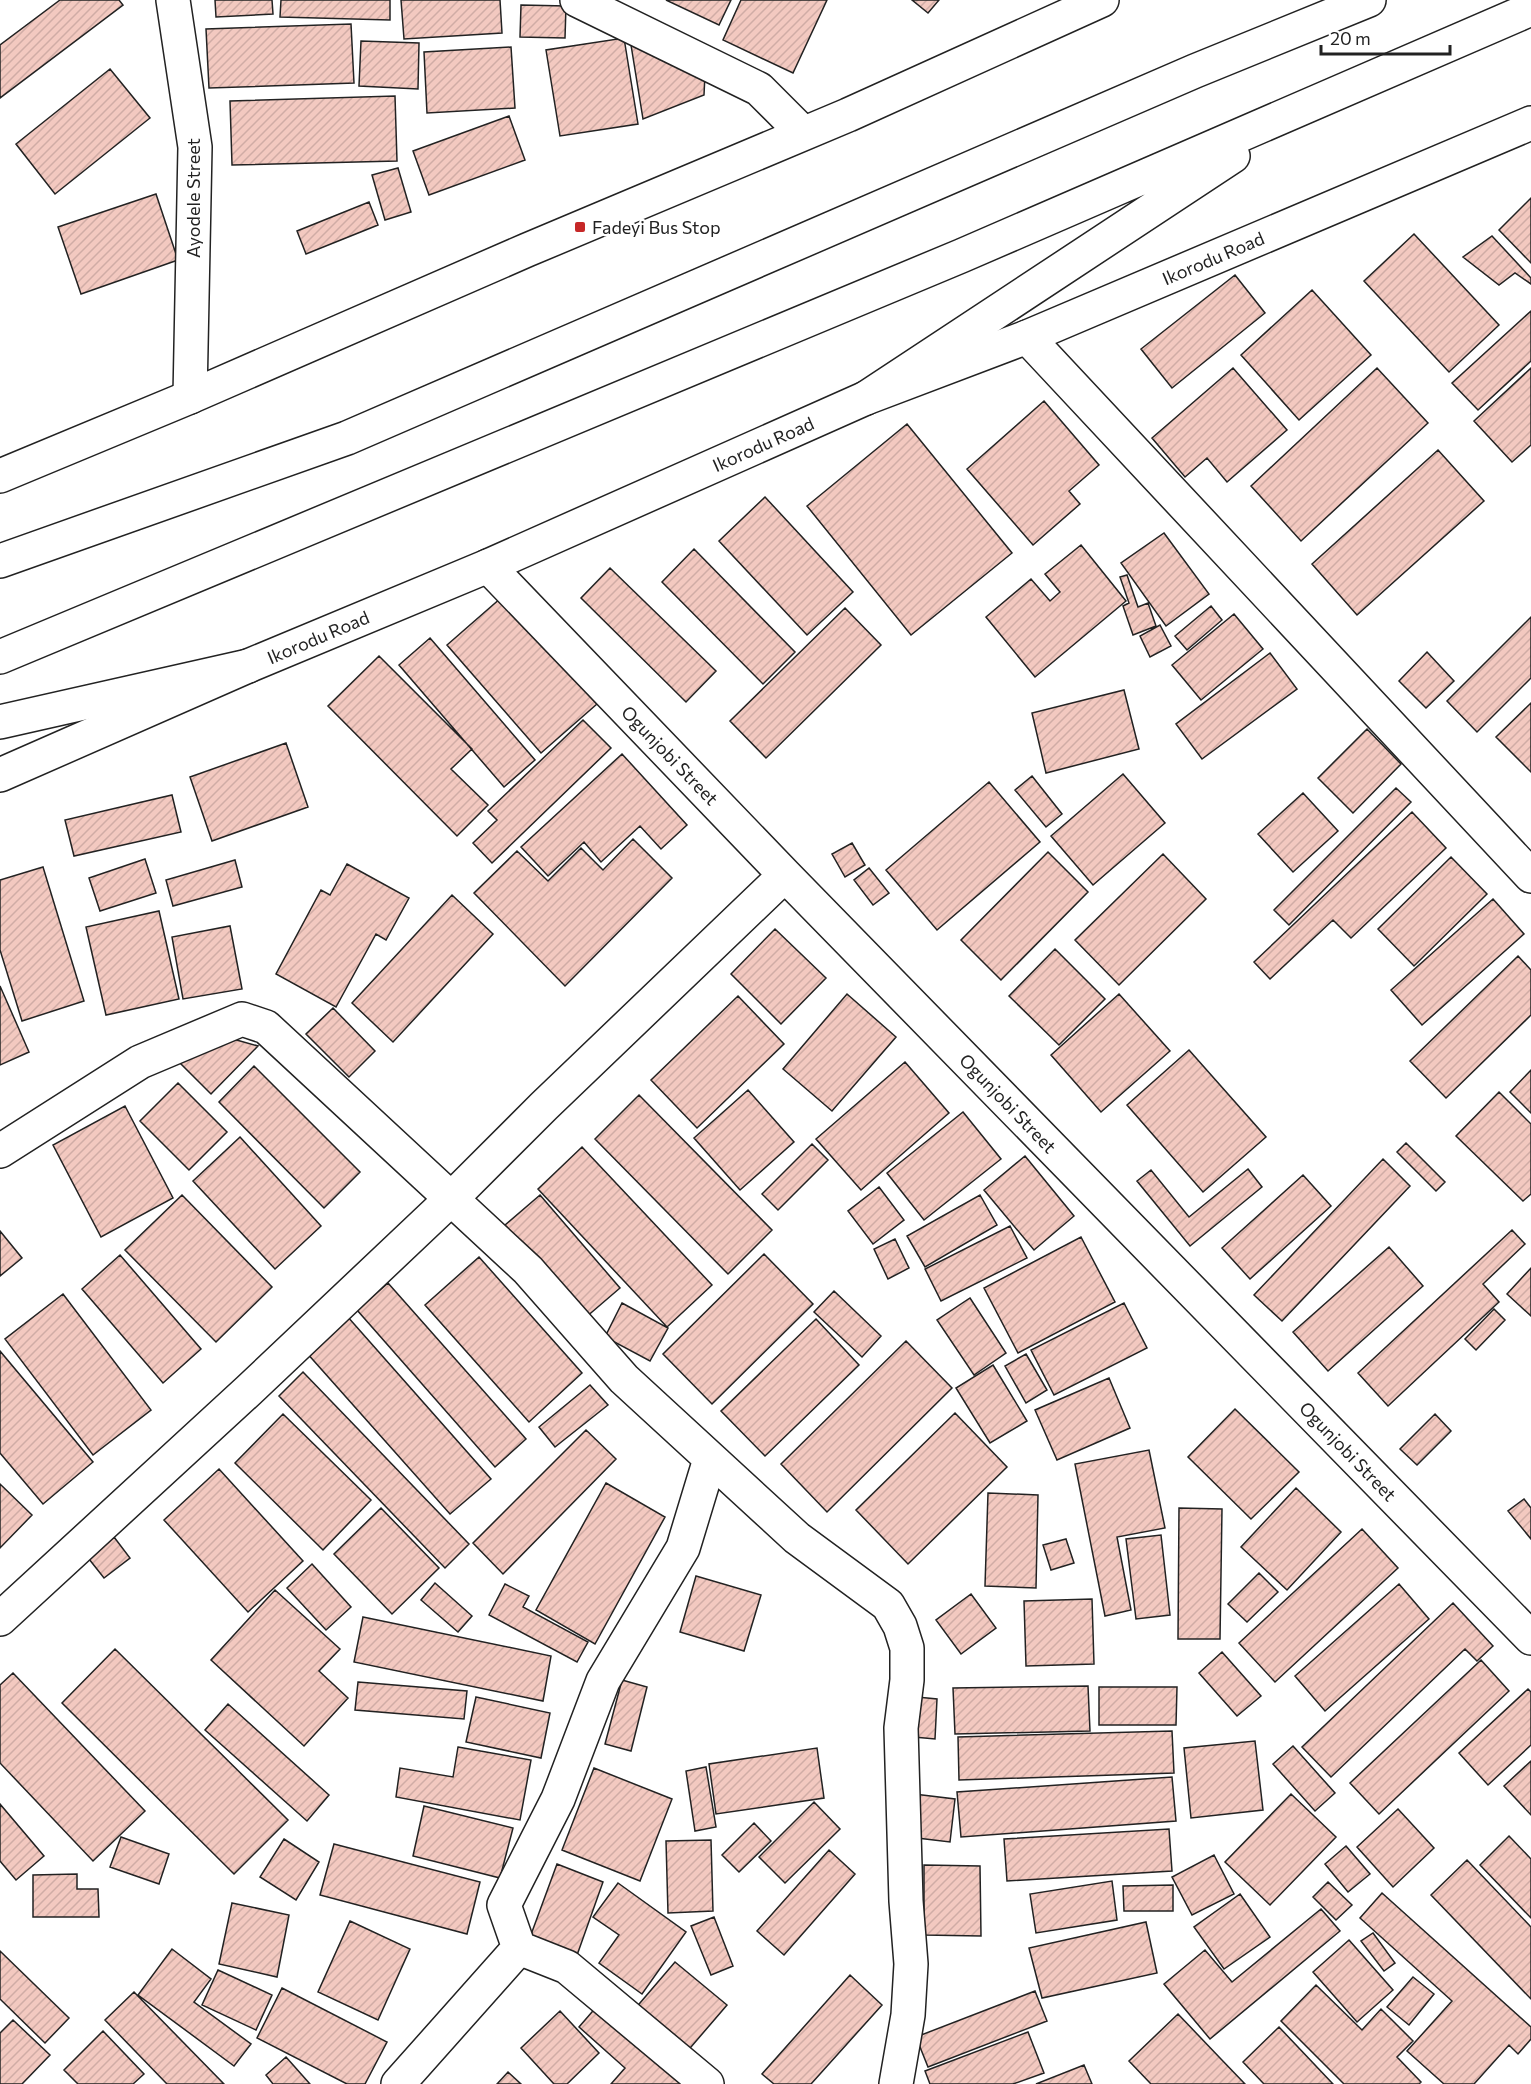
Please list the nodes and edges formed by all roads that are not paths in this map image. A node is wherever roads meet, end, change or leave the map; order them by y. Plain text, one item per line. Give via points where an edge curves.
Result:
1 (173, 0) edge
2 (577, 0) edge
3 (1102, 0) edge
4 (1318, 0) edge
5 (1369, 0) edge
6 (1531, 11) edge
7 (1195, 71) junction
8 (1306, 108) junction
9 (1531, 123) edge
10 (803, 133) junction
11 (1027, 337) junction
12 (190, 397) junction
13 (866, 398) junction
14 (0, 476) edge
15 (0, 561) edge
16 (488, 566) junction
17 (0, 657) edge
18 (248, 666) junction
19 (0, 722) edge
20 (0, 775) edge
21 (786, 875) junction
22 (1531, 876) edge
23 (0, 1151) edge
24 (452, 1198) junction
25 (710, 1459) junction
26 (0, 1619) edge
27 (1531, 1638) edge
28 (519, 1948) junction
29 (399, 2084) edge
30 (707, 2084) edge
31 (896, 2084) edge

1 - 12 main road, Ayodele Street via 195,147
2 - 10 main road via 759,89
3 - 10 main road
4 - 7 main road
5 - 7 main road
6 - 8 main road
7 - 15 main road via 347,438
8 - 13 main road
8 - 17 main road
9 - 11 main road, Ikorodu Road
10 - 12 main road
11 - 13 main road, Ikorodu Road
11 - 22 main road
12 - 14 main road
13 - 16 main road, Ikorodu Road
16 - 18 main road, Ikorodu Road
16 - 21 main road, Ogunjobi Street
18 - 19 main road
18 - 20 main road, Ikorodu Road
21 - 24 main road
21 - 27 main road, Ogunjobi Street
23 - 24 main road via 140,1062 242,1019 266,1027
24 - 25 main road via 528,1270 624,1379
24 - 26 main road
25 - 28 main road via 683,1548 603,1681 558,1799 504,1905
25 - 31 main road via 797,1538 888,1605 907,1648 901,1728 911,1964 908,2015
28 - 29 main road
28 - 30 main road via 567,1967

